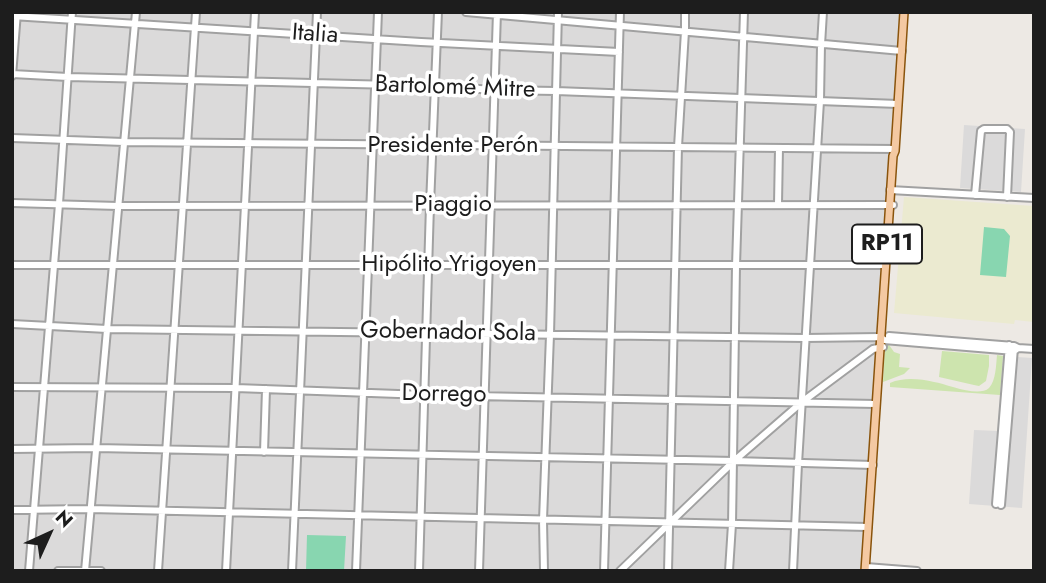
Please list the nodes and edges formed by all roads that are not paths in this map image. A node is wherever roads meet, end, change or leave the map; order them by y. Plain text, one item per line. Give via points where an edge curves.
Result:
1 (136, 12) edge
2 (196, 12) edge
3 (255, 12) edge
4 (317, 12) edge
5 (378, 12) edge
6 (438, 12) edge
7 (466, 12) edge
8 (558, 12) edge
9 (620, 12) edge
10 (685, 12) edge
11 (744, 12) edge
12 (823, 12) edge
13 (904, 12) edge
14 (496, 14) edge
15 (15, 15) edge
16 (72, 16) edge
17 (558, 20) junction
18 (134, 24) junction
19 (620, 26) junction
20 (195, 27) junction
21 (254, 31) junction
22 (685, 32) junction
23 (316, 36) junction
24 (743, 37) junction
25 (376, 39) junction
26 (437, 43) junction
27 (821, 45) junction
28 (496, 46) junction
29 (557, 49) junction
30 (902, 51) junction
31 (619, 52) junction
32 (12, 75) edge
33 (68, 77) junction
34 (129, 79) junction
35 (191, 80) junction
36 (251, 82) junction
37 (314, 83) junction
38 (374, 85) junction
39 (435, 86) junction
40 (494, 90) junction
41 (556, 91) junction
42 (618, 94) junction
43 (681, 96) junction
44 (741, 97) junction
45 (820, 101) junction
46 (898, 104) junction
47 (12, 138) edge
48 (64, 140) junction
49 (124, 142) junction
50 (187, 143) junction
51 (247, 144) junction
52 (312, 145) junction
53 (371, 145) junction
54 (433, 145) junction
55 (493, 145) junction
56 (554, 146) junction
57 (616, 146) junction
58 (678, 147) junction
59 (740, 147) junction
60 (779, 148) junction
61 (818, 148) junction
62 (895, 150) junction
63 (892, 190) junction
64 (975, 195) junction
65 (1007, 197) junction
66 (1034, 198) edge
67 (12, 203) edge
68 (59, 204) junction
69 (553, 204) junction
70 (614, 204) junction
71 (677, 204) junction
72 (738, 204) junction
73 (778, 204) junction
74 (814, 204) junction
75 (891, 204) junction
76 (183, 205) junction
77 (244, 205) junction
78 (309, 205) junction
79 (369, 205) junction
80 (430, 205) junction
81 (491, 205) junction
82 (118, 206) junction
83 (12, 265) edge
84 (53, 265) junction
85 (112, 265) junction
86 (178, 265) junction
87 (242, 265) junction
88 (306, 265) junction
89 (367, 265) junction
90 (428, 265) junction
91 (488, 265) junction
92 (552, 265) junction
93 (811, 265) junction
94 (885, 265) junction
95 (613, 266) junction
96 (676, 266) junction
97 (736, 266) junction
98 (12, 324) edge
99 (48, 326) junction
100 (107, 329) junction
101 (173, 330) junction
102 (238, 330) junction
103 (303, 331) junction
104 (365, 332) junction
105 (426, 333) junction
106 (486, 334) junction
107 (550, 335) junction
108 (611, 336) junction
109 (674, 337) junction
110 (736, 337) junction
111 (805, 338) junction
112 (882, 341) junction
113 (1013, 348) junction
114 (1034, 349) edge
115 (12, 387) edge
116 (43, 387) junction
117 (101, 388) junction
118 (170, 388) junction
119 (236, 388) junction
120 (266, 389) junction
121 (300, 390) junction
122 (363, 393) junction
123 (425, 395) junction
124 (484, 396) junction
125 (548, 397) junction
126 (609, 398) junction
127 (673, 399) junction
128 (735, 400) junction
129 (802, 402) junction
130 (876, 404) junction
131 (876, 423) junction
132 (12, 449) edge
133 (38, 449) junction
134 (96, 449) junction
135 (166, 450) junction
136 (232, 451) junction
137 (264, 452) junction
138 (297, 452) junction
139 (361, 454) junction
140 (423, 455) junction
141 (482, 456) junction
142 (546, 457) junction
143 (607, 458) junction
144 (672, 460) junction
145 (733, 461) junction
146 (798, 464) junction
147 (873, 465) junction
148 (999, 501) dead end
149 (90, 509) junction
150 (12, 510) edge
151 (34, 510) junction
152 (162, 510) junction
153 (229, 512) junction
154 (294, 514) junction
155 (358, 516) junction
156 (421, 517) junction
157 (481, 519) junction
158 (543, 520) junction
159 (605, 522) junction
160 (670, 523) junction
161 (732, 524) junction
162 (795, 526) junction
163 (869, 527) junction
164 (865, 569) edge
165 (29, 571) edge
166 (58, 571) edge
167 (85, 571) edge
168 (101, 571) edge
169 (158, 571) edge
170 (226, 571) edge
171 (292, 571) edge
172 (356, 571) edge
173 (419, 571) edge
174 (479, 571) edge
175 (544, 571) edge
176 (604, 571) edge
177 (620, 571) edge
178 (668, 571) edge
179 (729, 571) edge
180 (793, 571) edge
181 (916, 571) edge

1 - 18 street
2 - 20 street
3 - 21 street
4 - 23 street
5 - 25 street
6 - 26 street
7 - 14 street
8 - 17 street
9 - 19 street
10 - 22 street
11 - 24 street
12 - 27 street
13 - 30 main road, RP11
14 - 17 street
14 - 28 street
15 - 16 street, Italia
15 - 32 street
16 - 18 street, Italia
16 - 33 street
17 - 19 street
17 - 29 street
18 - 20 street, Italia
18 - 34 street
19 - 22 street
19 - 31 street
20 - 21 street, Italia
20 - 35 street
21 - 23 street, Italia
21 - 36 street
22 - 24 street
22 - 43 street
23 - 25 street, Italia
23 - 37 street
24 - 27 street
24 - 44 street
25 - 26 street, Italia
25 - 38 street
26 - 28 street, Italia
26 - 39 street
27 - 30 street
27 - 45 street
28 - 29 street, Italia
28 - 40 street
29 - 31 street, Italia
29 - 41 street
30 - 46 main road, RP11
31 - 42 street
32 - 33 street, Bartolomé Mitre
33 - 34 street, Bartolomé Mitre
33 - 48 street
34 - 35 street, Bartolomé Mitre
34 - 49 street
35 - 36 street, Bartolomé Mitre
35 - 50 street
36 - 37 street, Bartolomé Mitre
36 - 51 street
37 - 38 street, Bartolomé Mitre
37 - 52 street
38 - 39 street, Bartolomé Mitre
38 - 53 street
39 - 40 street, Bartolomé Mitre
39 - 54 street
40 - 41 street, Bartolomé Mitre
40 - 55 street
41 - 42 street, Bartolomé Mitre
41 - 56 street
42 - 43 street, Bartolomé Mitre
42 - 57 street
43 - 44 street, Bartolomé Mitre
43 - 58 street
44 - 45 street, Bartolomé Mitre
44 - 59 street
45 - 46 street, Bartolomé Mitre
45 - 61 street
46 - 62 main road, RP11
47 - 48 street, Presidente Perón
48 - 49 street, Presidente Perón
48 - 68 street
49 - 50 street, Presidente Perón
49 - 82 street
50 - 51 street, Presidente Perón
50 - 76 street
51 - 52 street, Presidente Perón
51 - 77 street
52 - 53 street, Presidente Perón
52 - 78 street
53 - 54 street, Presidente Perón
53 - 79 street
54 - 55 street, Presidente Perón
54 - 80 street
55 - 56 street, Presidente Perón
55 - 81 street
56 - 57 street, Presidente Perón
56 - 69 street
57 - 58 street, Presidente Perón
57 - 70 street
58 - 59 street, Presidente Perón
58 - 71 street
59 - 60 street, Presidente Perón
59 - 72 street
60 - 61 street, Presidente Perón
60 - 73 street
61 - 62 street, Presidente Perón
61 - 74 street
62 - 63 main road, RP11
63 - 64 street
63 - 75 main road, RP11
64 - 65 street
64 - 65 street via 981,131 1007,129
65 - 66 street
67 - 68 street, Piaggio
68 - 82 street, Piaggio
68 - 84 street
69 - 70 street, Piaggio
69 - 81 street, Piaggio
69 - 92 street
70 - 71 street, Piaggio
70 - 95 street
71 - 72 street, Piaggio
71 - 96 street
72 - 73 street, Piaggio
72 - 97 street
73 - 74 street, Piaggio
74 - 75 street, Piaggio
74 - 93 street
75 - 94 main road, RP11
75 - 112 main road, RP11
76 - 77 street, Piaggio
76 - 82 street, Piaggio
76 - 86 street
77 - 78 street, Piaggio
77 - 87 street
78 - 79 street, Piaggio
78 - 88 street
79 - 80 street, Piaggio
79 - 89 street
80 - 81 street, Piaggio
80 - 90 street
81 - 91 street
82 - 85 street
83 - 84 street, Hipólito Yrigoyen
84 - 85 street, Hipólito Yrigoyen
84 - 99 street
85 - 86 street, Hipólito Yrigoyen
85 - 100 street
86 - 87 street, Hipólito Yrigoyen
86 - 101 street
87 - 88 street, Hipólito Yrigoyen
87 - 102 street
88 - 89 street, Hipólito Yrigoyen
88 - 103 street
89 - 90 street, Hipólito Yrigoyen
89 - 104 street
90 - 91 street, Hipólito Yrigoyen
90 - 105 street
91 - 92 street, Hipólito Yrigoyen
91 - 106 street
92 - 95 street, Hipólito Yrigoyen
92 - 107 street
93 - 94 street, Hipólito Yrigoyen
93 - 97 street, Hipólito Yrigoyen
93 - 111 street
94 - 112 main road, RP11
95 - 96 street, Hipólito Yrigoyen
95 - 108 street
96 - 97 street, Hipólito Yrigoyen
96 - 109 street
97 - 110 street
98 - 99 street, Gobernador Sola
99 - 100 street, Gobernador Sola
99 - 116 street
100 - 101 street, Gobernador Sola
100 - 117 street
101 - 102 street, Gobernador Sola
101 - 118 street
102 - 103 street, Gobernador Sola
102 - 119 street
103 - 104 street, Gobernador Sola
103 - 121 street
104 - 105 street, Gobernador Sola
104 - 122 street
105 - 106 street, Gobernador Sola
105 - 123 street
106 - 107 street, Gobernador Sola
106 - 124 street
107 - 108 street, Gobernador Sola
107 - 125 street
108 - 109 street, Gobernador Sola
108 - 126 street
109 - 110 street, Gobernador Sola
109 - 127 street
110 - 111 street, Gobernador Sola
110 - 128 street
111 - 112 street, Gobernador Sola
111 - 129 street
112 - 113 street, Gobernador Sola
112 - 129 street
112 - 130 main road, RP11
112 - 131 main road, RP11
113 - 114 street, Gobernador Sola
113 - 148 street
115 - 116 street, Dorrego
116 - 117 street, Dorrego
116 - 133 street
117 - 118 street, Dorrego
117 - 134 street
118 - 119 street, Dorrego
118 - 135 street
119 - 120 street, Dorrego
119 - 136 street
120 - 121 street, Dorrego
120 - 137 street
121 - 122 street, Dorrego
121 - 138 street
122 - 123 street, Dorrego
122 - 139 street
123 - 124 street, Dorrego
123 - 140 street
124 - 125 street, Dorrego
124 - 141 street
125 - 126 street, Dorrego
125 - 142 street
126 - 127 street, Dorrego
126 - 143 street
127 - 128 street, Dorrego
127 - 144 street
128 - 129 street, Dorrego
128 - 145 street
129 - 130 street, Dorrego
129 - 145 street
129 - 146 street
130 - 131 main road, RP11
131 - 147 main road, RP11
132 - 133 street
133 - 134 street
133 - 151 street
134 - 135 street
134 - 149 street
135 - 136 street
135 - 152 street
136 - 137 street
136 - 153 street
137 - 138 street
138 - 139 street
138 - 154 street
139 - 140 street
139 - 155 street
140 - 141 street
140 - 156 street
141 - 142 street
141 - 157 street
142 - 143 street
142 - 158 street
143 - 144 street
143 - 159 street
144 - 145 street
144 - 160 street
145 - 146 street
145 - 160 street
145 - 161 street
146 - 147 street
146 - 162 street
147 - 163 main road, RP11
149 - 151 street
149 - 152 street
149 - 167 street
150 - 151 street
151 - 165 street
152 - 153 street
152 - 169 street
153 - 154 street
153 - 170 street
154 - 155 street
154 - 171 street
155 - 156 street
155 - 172 street
156 - 157 street
156 - 173 street
157 - 158 street
157 - 174 street
158 - 159 street
158 - 175 street
159 - 160 street
159 - 176 street
160 - 161 street
160 - 177 street
160 - 178 street
161 - 162 street
161 - 179 street
162 - 163 street
162 - 180 street
163 - 164 main road, RP11
164 - 181 street
166 - 167 street
167 - 168 street

